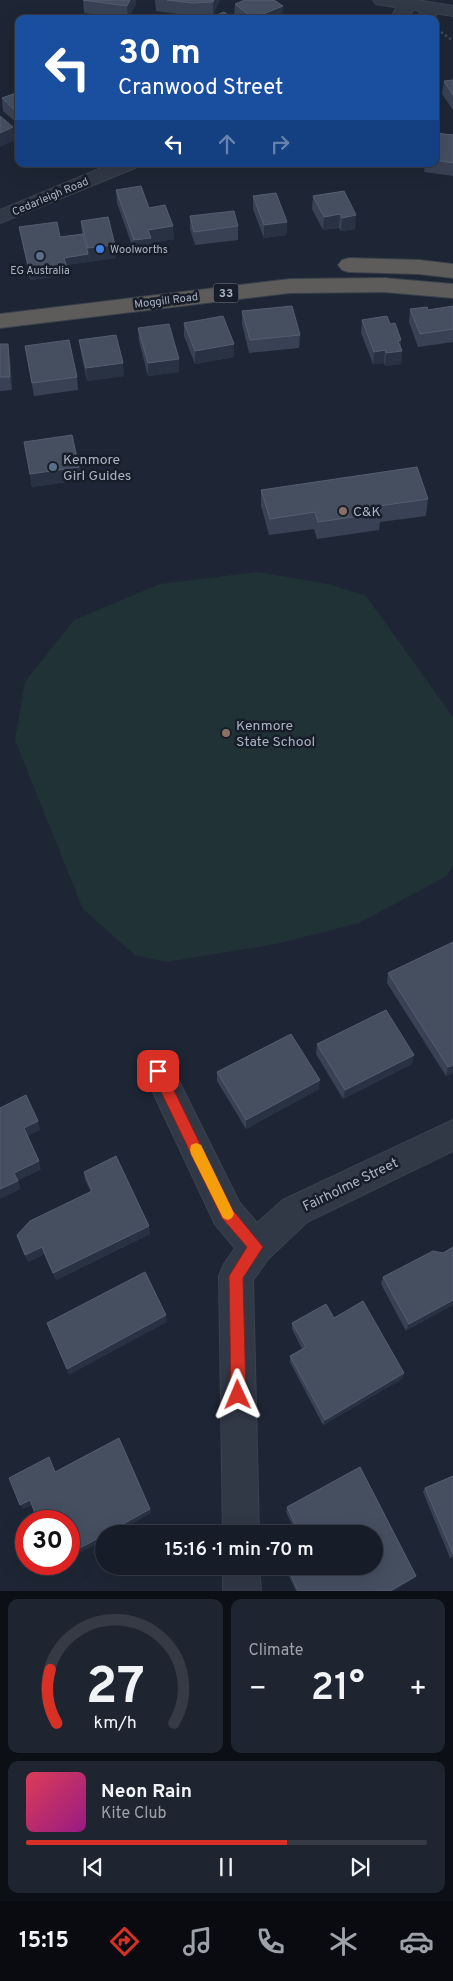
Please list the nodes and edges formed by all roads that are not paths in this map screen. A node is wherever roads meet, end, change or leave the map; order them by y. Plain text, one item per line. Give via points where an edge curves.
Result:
1 (382, 0) edge
2 (403, 11) edge
3 (453, 11) edge
4 (428, 13) edge
5 (121, 167) edge
6 (0, 217) edge
7 (453, 271) edge
8 (453, 290) edge
9 (0, 303) edge
10 (0, 321) edge
11 (158, 1071) dead end
12 (453, 1135) edge
13 (256, 1247) junction
14 (241, 1525) edge
15 (241, 1575) edge
16 (242, 1591) edge

1 - 2 street
2 - 4 street
3 - 4 street
5 - 6 street, Cedarleigh Road
7 - 9 highway, Moggill Road / 33 via 384,266 298,268
8 - 10 highway, Moggill Road / 33 via 384,285 290,286
11 - 13 street via 227,1213
12 - 13 street, Fairholme Street via 295,1211
13 - 14 street, Fairholme Street via 236,1276
15 - 16 street

